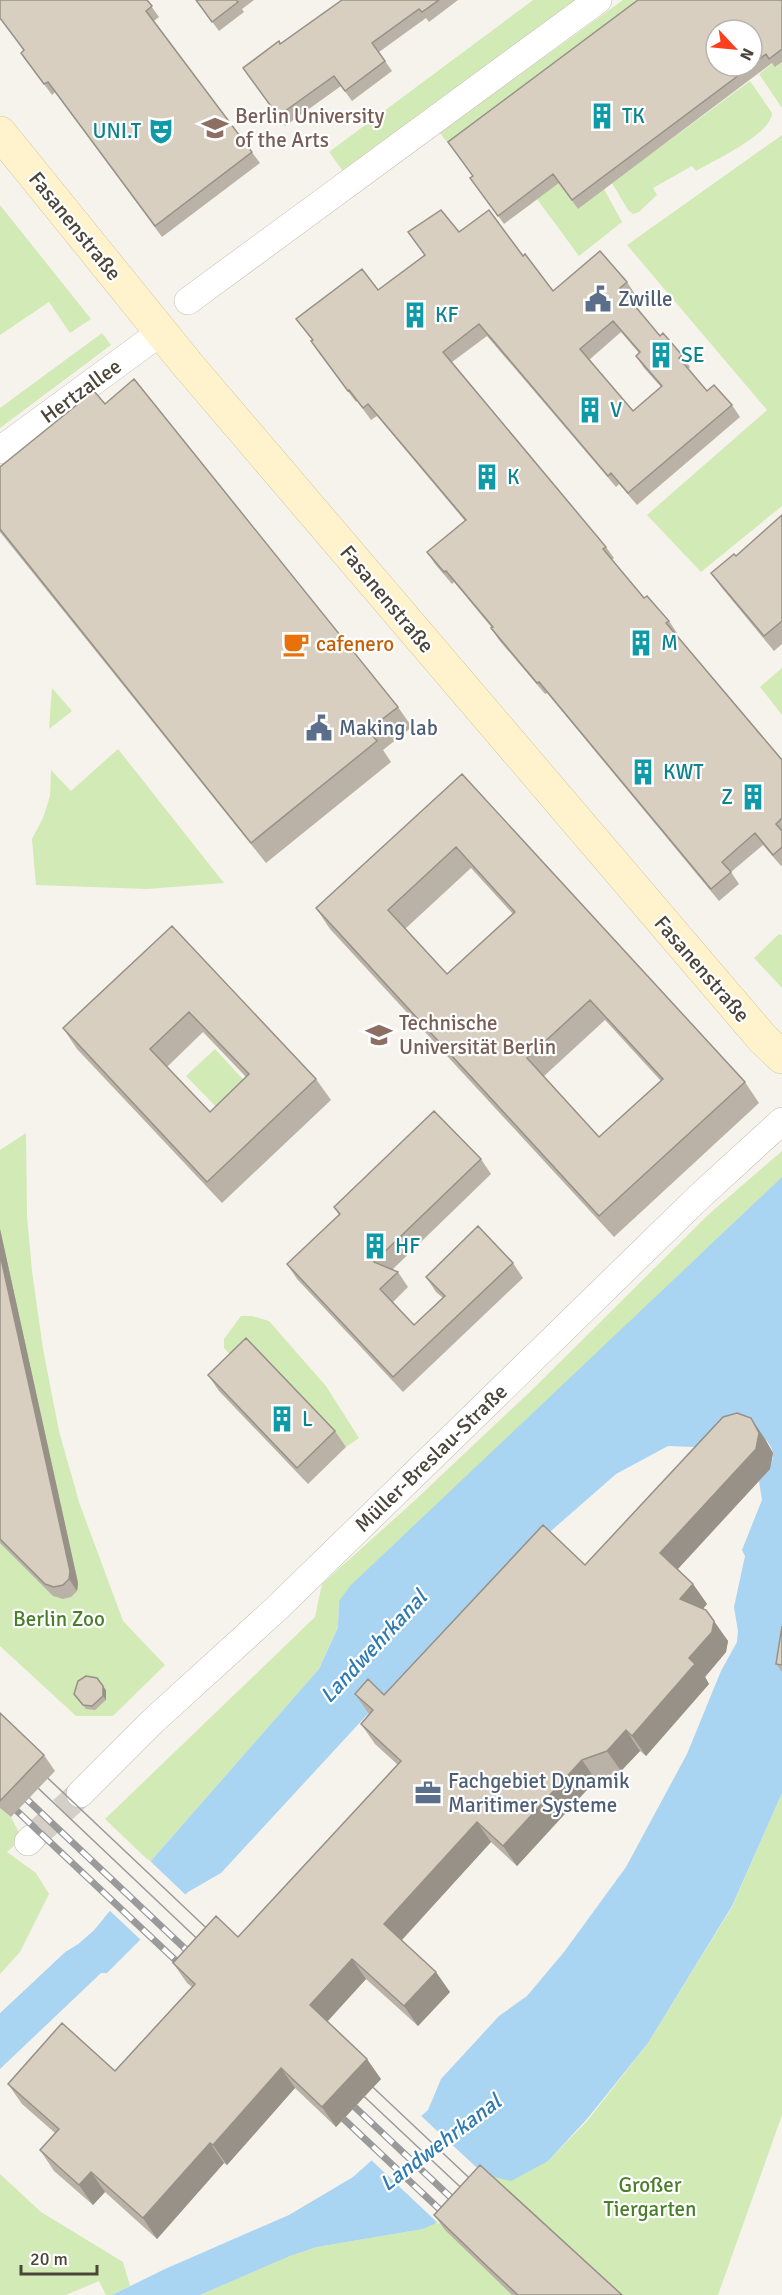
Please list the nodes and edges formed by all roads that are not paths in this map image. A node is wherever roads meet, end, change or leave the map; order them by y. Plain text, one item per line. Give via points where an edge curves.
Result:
1 (598, 0) edge
2 (0, 133) edge
3 (188, 301) dead end
4 (161, 332) junction
5 (0, 450) edge
6 (782, 1057) edge
7 (782, 1121) edge
8 (80, 1794) tunnel mouth

1 - 3 street
2 - 4 street, Fasanenstraße
4 - 5 street, Hertzallee
4 - 6 street, Fasanenstraße via 755,1031
7 - 8 street, Müller-Breslau-Straße

